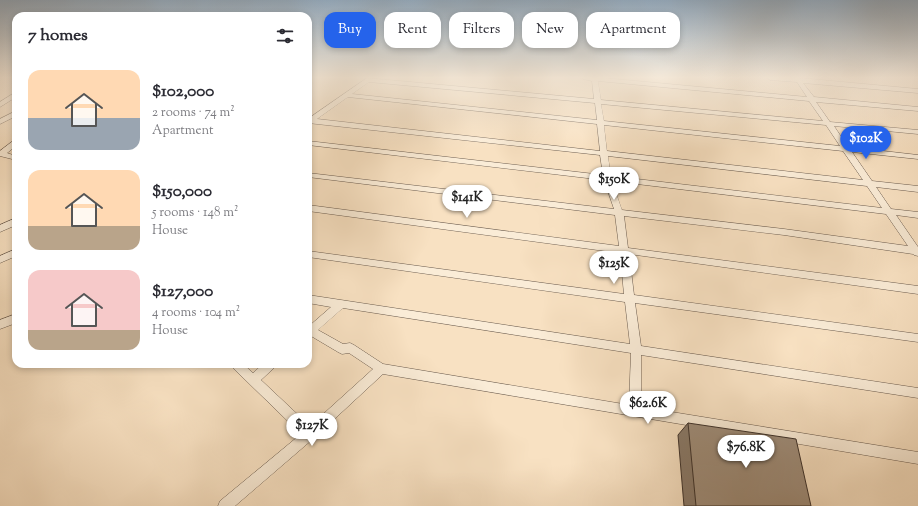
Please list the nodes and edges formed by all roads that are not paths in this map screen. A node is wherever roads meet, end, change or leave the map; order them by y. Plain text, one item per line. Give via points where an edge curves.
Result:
1 (337, 102) edge
2 (404, 102) edge
3 (594, 102) edge
4 (598, 102) junction
5 (813, 102) edge
6 (839, 102) edge
7 (1, 105) edge
8 (918, 109) edge
9 (12, 110) edge
10 (12, 114) edge
11 (312, 120) edge
12 (312, 121) edge
13 (0, 122) edge
14 (601, 124) junction
15 (829, 124) junction
16 (918, 132) edge
17 (312, 143) edge
18 (12, 146) edge
19 (846, 149) junction
20 (604, 153) junction
21 (0, 154) edge
22 (918, 156) edge
23 (12, 157) edge
24 (312, 174) edge
25 (607, 179) junction
26 (870, 184) junction
27 (918, 189) edge
28 (312, 209) edge
29 (889, 211) junction
30 (619, 212) junction
31 (918, 215) edge
32 (12, 223) edge
33 (0, 229) edge
34 (622, 251) junction
35 (917, 252) edge
36 (12, 254) edge
37 (312, 255) edge
38 (1, 258) edge
39 (918, 290) edge
40 (629, 298) junction
41 (312, 300) edge
42 (342, 304) junction
43 (12, 320) edge
44 (0, 326) edge
45 (312, 329) edge
46 (312, 334) edge
47 (918, 338) edge
48 (636, 351) junction
49 (240, 368) edge
50 (266, 368) edge
51 (381, 369) junction
52 (253, 380) junction
53 (918, 394) edge
54 (635, 411) junction
55 (310, 434) junction
56 (918, 458) edge
57 (225, 506) edge

1 - 11 street
2 - 14 street
3 - 4 street
4 - 14 street
4 - 15 street
5 - 15 street
6 - 8 street
7 - 9 street
10 - 13 street
12 - 20 street
14 - 19 street
14 - 20 street
15 - 16 street
15 - 19 street
17 - 25 street
18 - 21 street
19 - 22 street
19 - 26 street
20 - 25 street
20 - 26 street
21 - 23 street
24 - 30 street
25 - 29 street
25 - 30 street
26 - 27 street
26 - 29 street
28 - 34 street
29 - 31 street
29 - 35 street
30 - 34 street
30 - 35 street
32 - 33 street
34 - 39 street
34 - 40 street
36 - 38 street
37 - 40 street
40 - 47 street
40 - 48 street
41 - 42 street
42 - 45 street
42 - 48 street
43 - 44 street
46 - 51 street via 342,350 350,348
48 - 53 street
48 - 54 street
49 - 52 street
50 - 52 street
51 - 54 street
51 - 55 street
52 - 55 street
54 - 56 street
55 - 57 street

